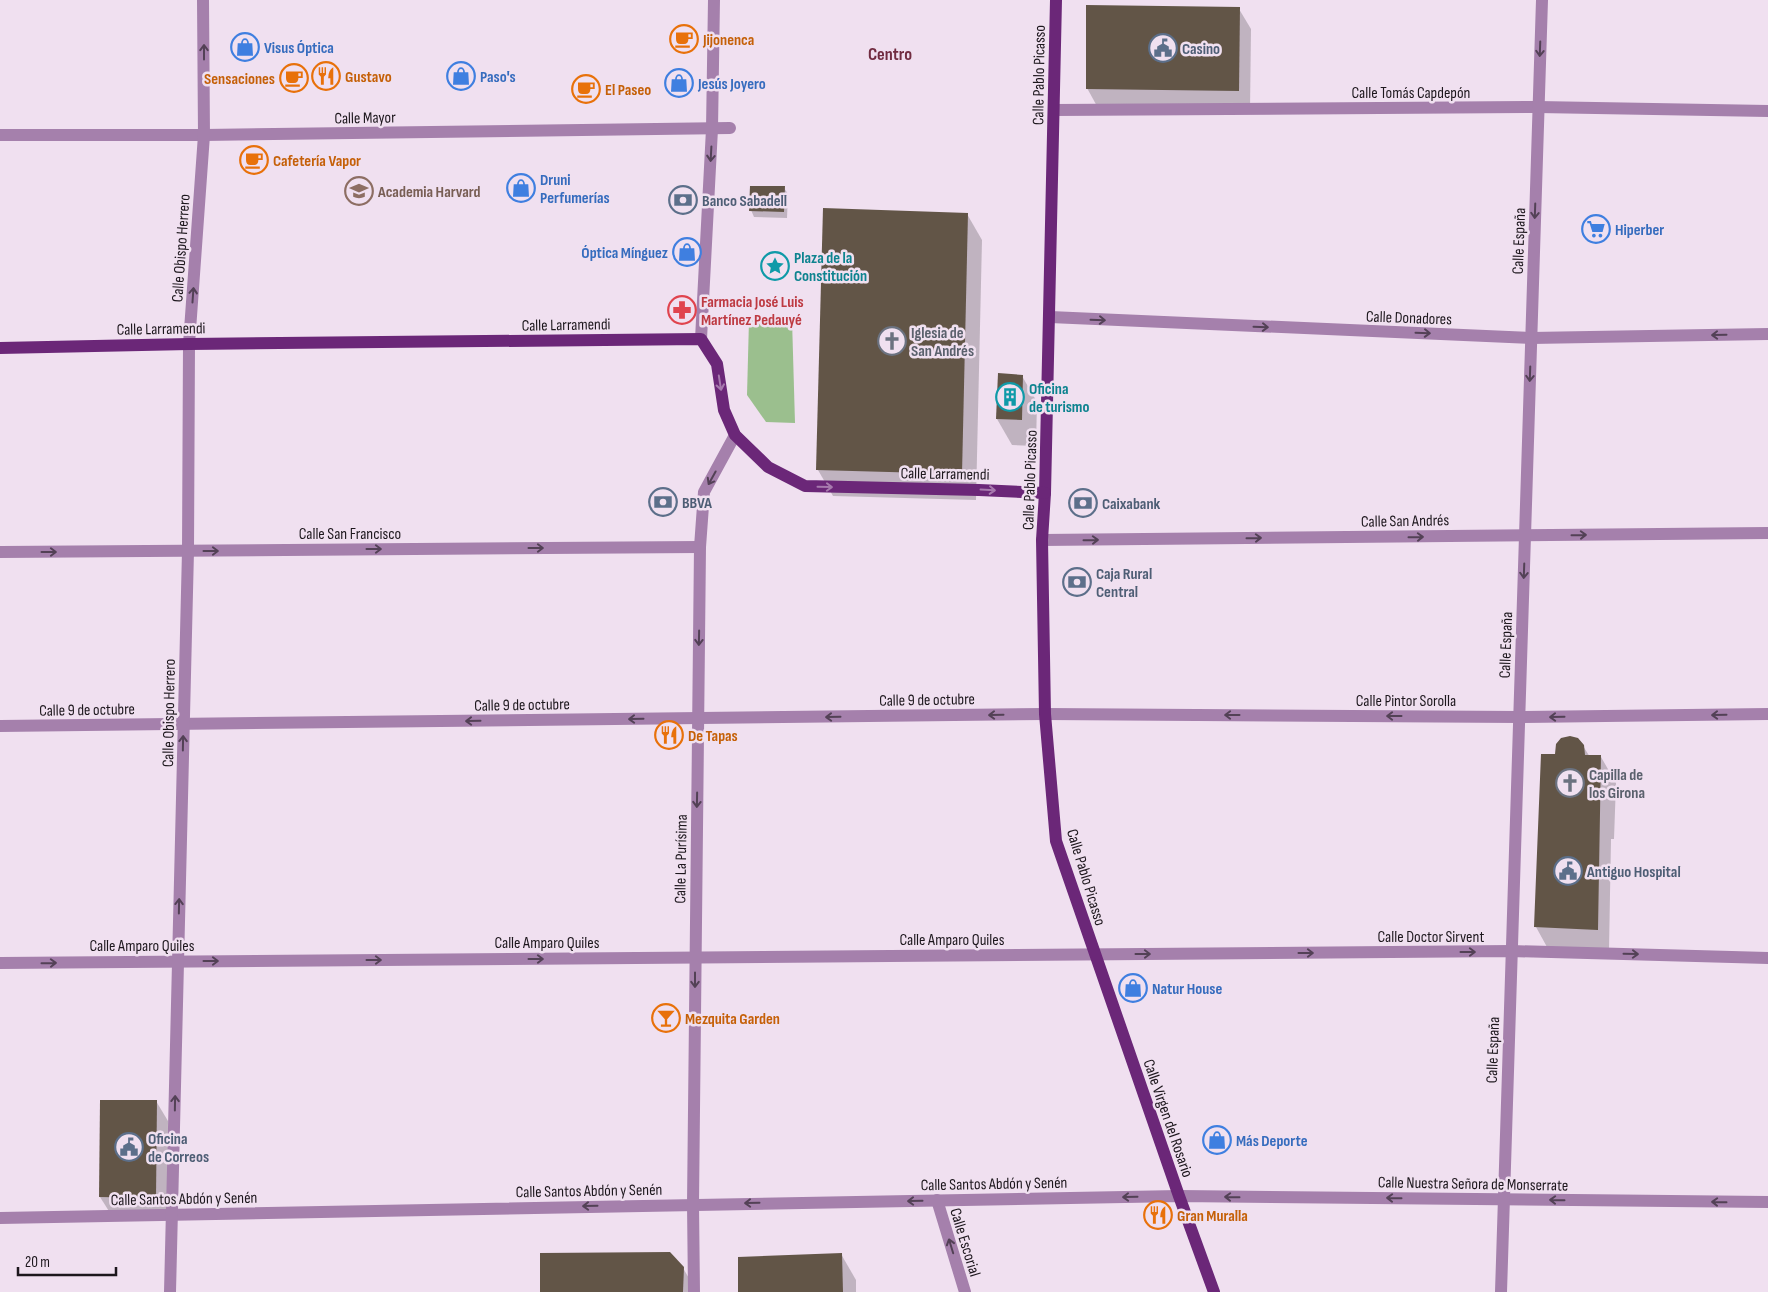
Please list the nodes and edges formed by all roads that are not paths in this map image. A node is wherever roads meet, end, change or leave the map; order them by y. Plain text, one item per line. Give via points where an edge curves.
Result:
1 (203, 0) edge
2 (714, 0) edge
3 (1056, 0) edge
4 (1542, 0) edge
5 (1538, 107) junction
6 (1054, 110) junction
7 (1768, 111) edge
8 (730, 128) dead end
9 (712, 129) junction
10 (0, 135) edge
11 (204, 135) junction
12 (1050, 318) junction
13 (1768, 334) edge
14 (1531, 338) junction
15 (701, 339) junction
16 (189, 344) junction
17 (0, 348) edge
18 (735, 435) junction
19 (1046, 493) junction
20 (1768, 533) edge
21 (1525, 536) junction
22 (1042, 540) junction
23 (700, 547) junction
24 (188, 551) junction
25 (0, 552) edge
26 (1045, 714) junction
27 (1768, 714) edge
28 (1519, 717) junction
29 (698, 718) junction
30 (184, 724) junction
31 (0, 726) edge
32 (1512, 951) junction
33 (1094, 954) junction
34 (695, 957) junction
35 (1768, 958) edge
36 (178, 961) junction
37 (0, 963) edge
38 (1179, 1196) junction
39 (937, 1200) junction
40 (1504, 1200) junction
41 (1768, 1202) edge
42 (693, 1204) junction
43 (172, 1214) junction
44 (0, 1218) edge
45 (170, 1292) edge
46 (694, 1292) edge
47 (965, 1292) edge
48 (1214, 1292) edge
49 (1501, 1292) edge

11 -> 1 street, Calle Obispo Herrero
2 - 9 street
3 - 6 main road, Calle Pablo Picasso
4 -> 5 street, Calle España
5 - 6 street, Calle Tomás Capdepón
5 - 7 street, Calle Tomás Capdepón
5 -> 14 street, Calle España
6 - 12 main road, Calle Pablo Picasso
8 - 9 street, Calle Mayor
9 - 11 street, Calle Mayor
9 -> 15 street
10 - 11 street, Calle Mayor
16 -> 11 street, Calle Obispo Herrero
12 -> 14 street, Calle Donadores
12 - 19 main road, Calle Pablo Picasso
13 -> 14 street, Calle Donadores
14 -> 21 street, Calle España
15 - 16 main road, Calle Larramendi
15 -> 18 main road, Calle Larramendi via 716,364 724,410
16 - 17 main road, Calle Larramendi
16 - 24 street, Calle Obispo Herrero
18 -> 19 main road, Calle Larramendi via 768,466 805,486
18 -> 23 street, Calle La Purísima via 704,492
19 - 22 main road, Calle Pablo Picasso
21 -> 20 street, Calle San Andrés
22 -> 21 street, Calle San Andrés
21 -> 28 street, Calle España
22 - 26 main road, Calle Pablo Picasso
24 -> 23 street, Calle San Francisco
23 -> 29 street, Calle La Purísima
25 -> 24 street, Calle San Francisco
24 - 30 street, Calle Obispo Herrero
28 -> 26 street, Calle Pintor Sorolla
26 -> 29 street, Calle 9 de octubre
26 - 33 main road, Calle Pablo Picasso via 1056,841
27 -> 28 street, Calle Pintor Sorolla
28 - 32 street, Calle España
29 -> 30 street, Calle 9 de octubre
29 -> 34 street, Calle La Purísima
30 - 31 street, Calle 9 de octubre
36 -> 30 street, Calle Obispo Herrero
33 -> 32 street, Calle Doctor Sirvent
32 -> 35 street, Calle Doctor Sirvent
32 - 40 street, Calle España
33 - 34 street, Calle Amparo Quiles
33 - 38 main road, Calle Virgen del Rosario
36 -> 34 street, Calle Amparo Quiles
34 -> 42 street, Calle La Purísima
37 -> 36 street, Calle Amparo Quiles
43 -> 36 street, Calle Obispo Herrero
38 -> 39 street, Calle Santos Abdón y Senén
40 -> 38 street, Calle Nuestra Señora de Monserrate
38 - 48 main road, Calle Virgen del Rosario
39 -> 42 street, Calle Santos Abdón y Senén
47 -> 39 street, Calle Escorial
41 -> 40 street, Calle Nuestra Señora de Monserrate
40 - 49 street, Calle España
42 -> 43 street, Calle Santos Abdón y Senén
42 - 46 street, Calle La Purísima
43 - 44 street, Calle Santos Abdón y Senén
43 - 45 street, Calle Obispo Herrero

